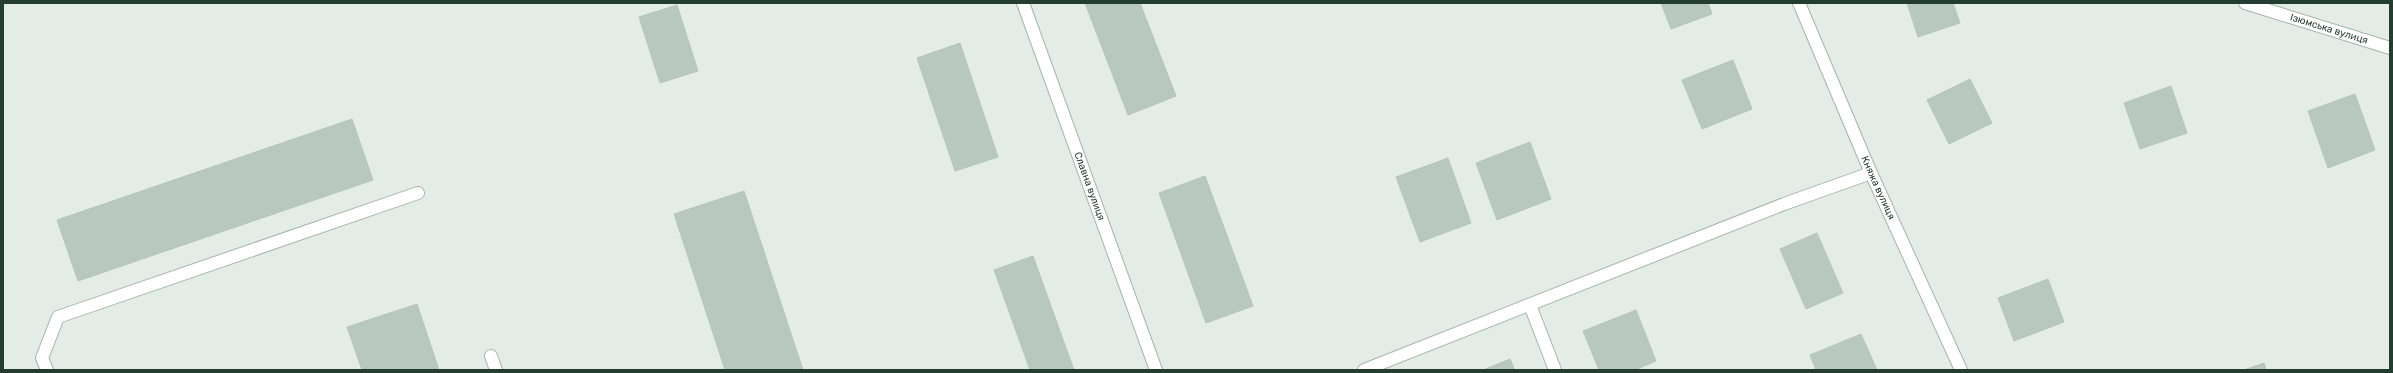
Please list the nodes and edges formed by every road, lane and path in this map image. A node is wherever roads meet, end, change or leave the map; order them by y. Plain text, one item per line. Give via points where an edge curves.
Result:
1 (1023, 3) edge
2 (1799, 3) edge
3 (2245, 3) edge
4 (2390, 48) edge
5 (1871, 173) junction
6 (418, 193) dead end
7 (1530, 305) junction
8 (491, 356) dead end
9 (47, 370) edge
10 (496, 370) edge
11 (1156, 370) edge
12 (1364, 370) edge
13 (1555, 370) edge
14 (1962, 370) edge

1 - 11 street, Славна вулиця
2 - 5 street, Княжа вулиця
3 - 4 street, Ізюмська вулиця
5 - 7 street via 1784,204
5 - 14 street, Княжа вулиця
6 - 9 street via 58,317 42,358
7 - 12 street
7 - 13 street
8 - 10 street

